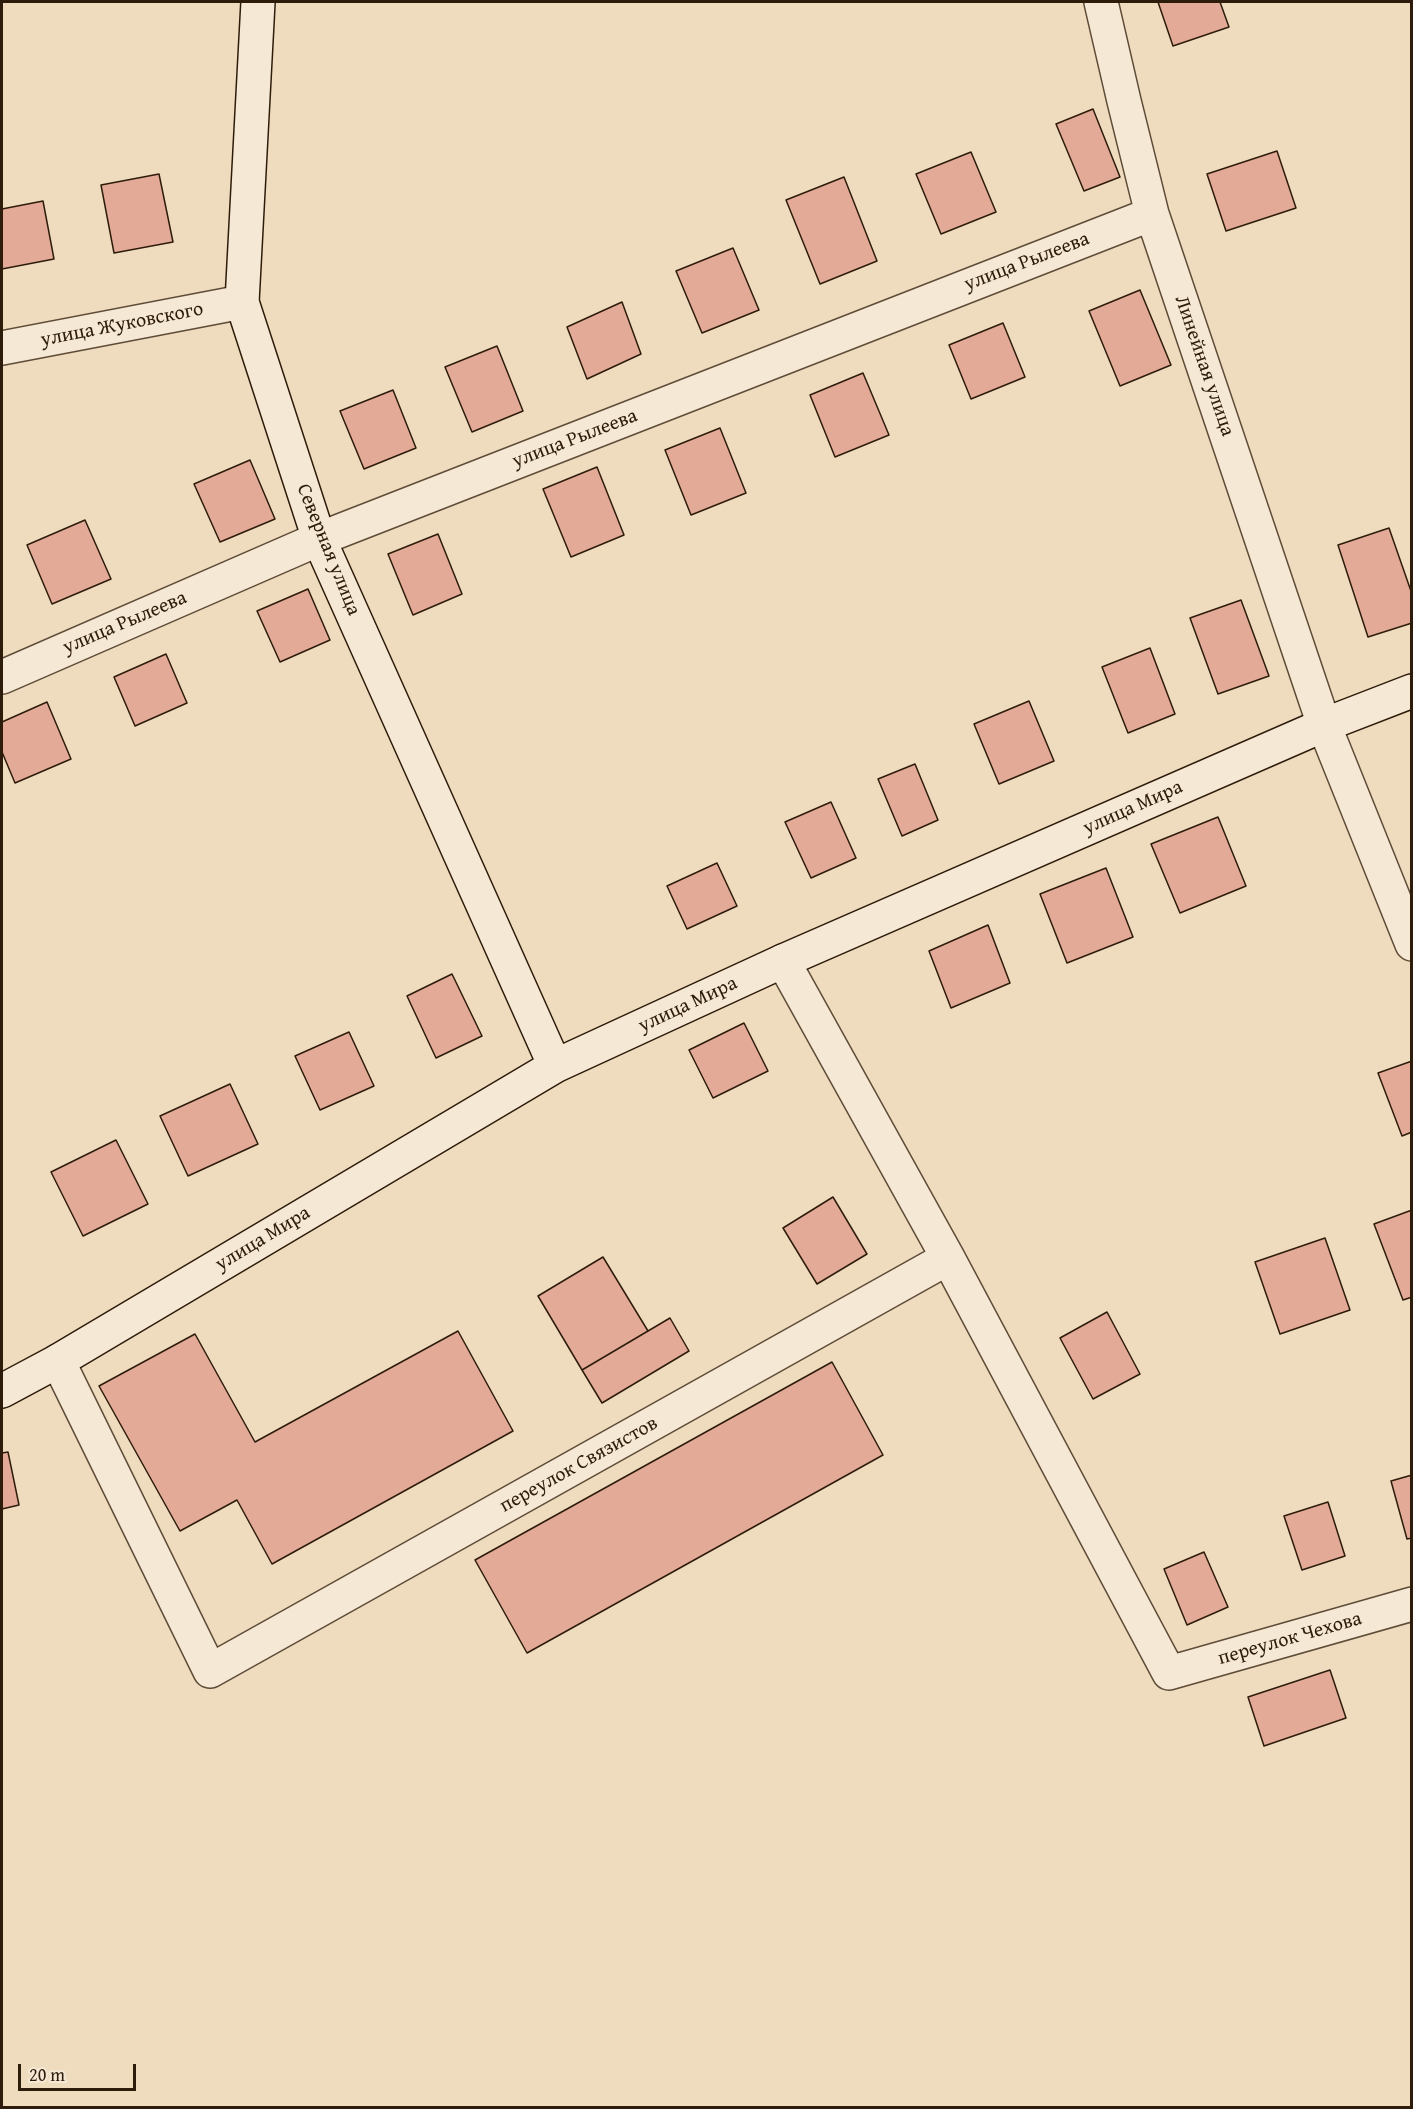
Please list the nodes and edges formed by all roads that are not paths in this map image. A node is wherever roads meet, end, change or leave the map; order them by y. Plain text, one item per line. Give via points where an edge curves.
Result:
1 (258, 2) edge
2 (1101, 2) edge
3 (1152, 214) junction
4 (242, 302) junction
5 (2, 348) edge
6 (320, 539) junction
7 (2, 676) edge
8 (1412, 691) edge
9 (1324, 725) junction
10 (1412, 944) edge
11 (783, 961) junction
12 (555, 1066) junction
13 (948, 1258) junction
14 (58, 1361) junction
15 (2, 1391) edge
16 (1412, 1604) edge

1 - 4 street, Северная улица
2 - 3 street, Линейная улица
3 - 6 street, улица Рылеева
3 - 9 street, Линейная улица
4 - 5 street, улица Жуковского
4 - 6 street, Северная улица
6 - 7 street, улица Рылеева
6 - 12 street, Северная улица
8 - 9 street, улица Мира
9 - 10 street, Линейная улица
9 - 11 street, улица Мира
11 - 12 street, улица Мира
11 - 13 street
12 - 14 street, улица Мира
13 - 14 street, переулок Связистов via 210,1671
13 - 16 street, переулок Чехова via 1170,1673
14 - 15 street, улица Мира

